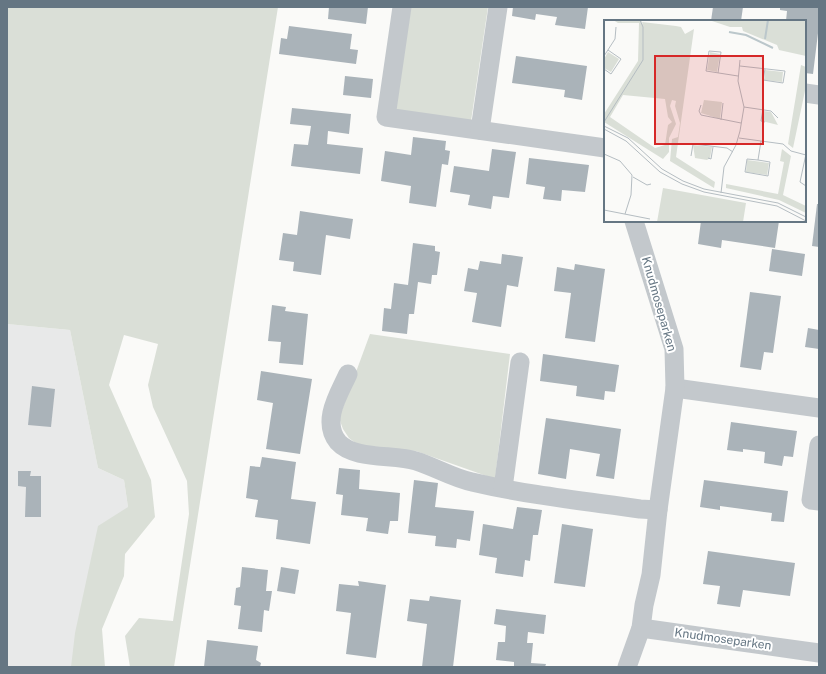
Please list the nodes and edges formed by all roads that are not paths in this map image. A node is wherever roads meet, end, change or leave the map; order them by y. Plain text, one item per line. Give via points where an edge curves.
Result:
1 (402, 7) edge
2 (498, 7) edge
3 (806, 93) edge
4 (819, 95) edge
5 (480, 130) junction
6 (604, 148) edge
7 (634, 222) edge
8 (520, 362) dead end
9 (348, 374) dead end
10 (675, 388) junction
11 (819, 408) edge
12 (819, 445) edge
13 (503, 488) junction
14 (819, 501) edge
15 (658, 510) junction
16 (641, 628) junction
17 (809, 657) edge
18 (627, 667) edge

1 - 5 street via 386,117
2 - 5 street
3 - 4 street
5 - 6 street
7 - 10 street, Knudmoseparken via 674,349
8 - 13 street
9 - 13 street via 334,403 331,422 338,441 350,451 415,460 470,482
10 - 11 street
10 - 15 street, Knudmoseparken
12 - 14 street via 811,500
13 - 15 street
15 - 16 street, Knudmoseparken via 651,575
16 - 17 street, Knudmoseparken
16 - 18 street, Knudmoseparken

